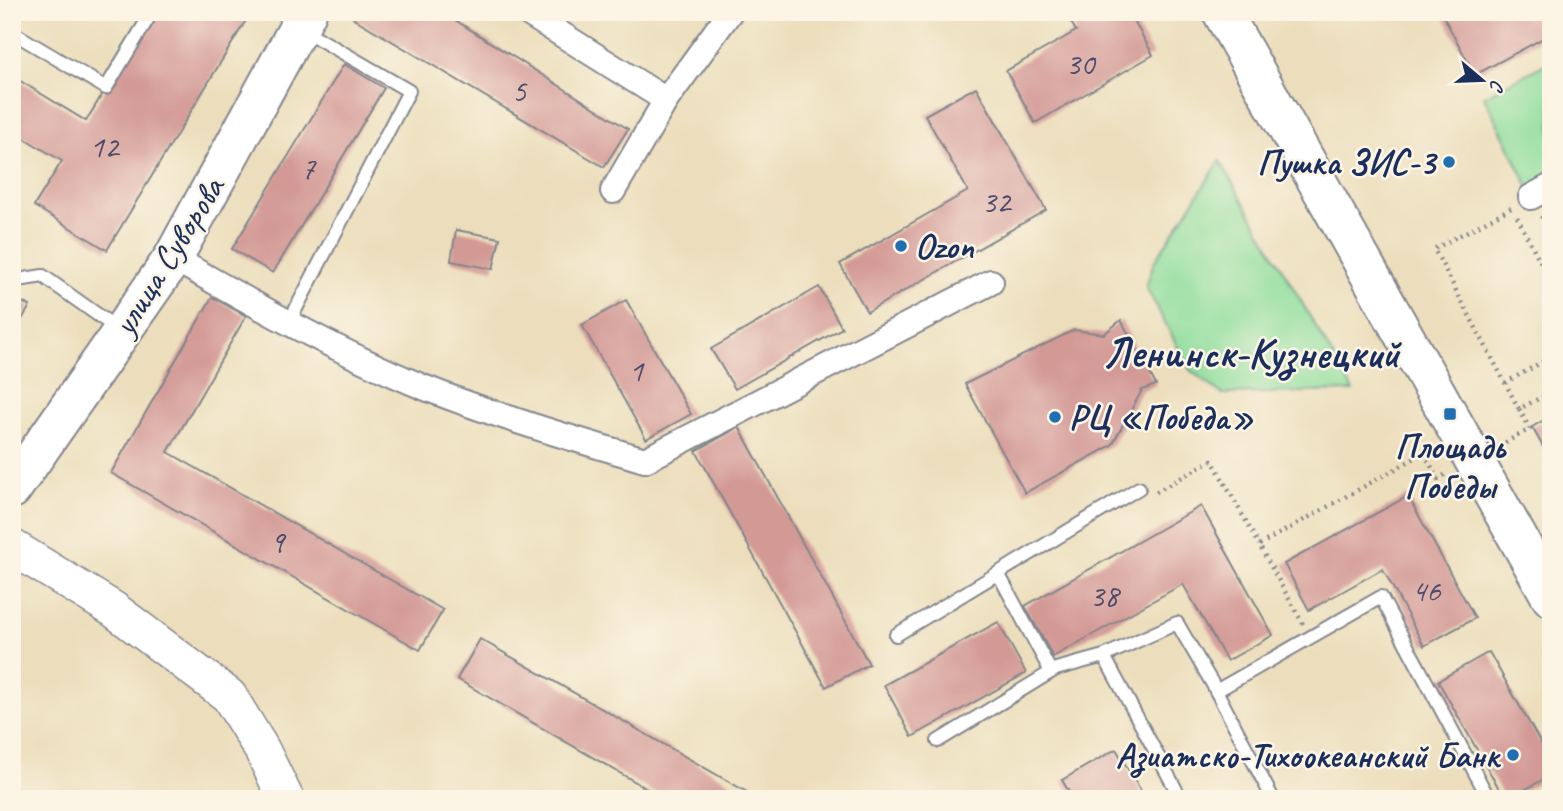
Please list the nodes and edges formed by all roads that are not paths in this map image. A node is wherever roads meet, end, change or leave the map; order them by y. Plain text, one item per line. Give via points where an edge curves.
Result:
1 (152, 12) edge
2 (526, 12) edge
3 (730, 12) edge
4 (1222, 12) edge
5 (302, 19) edge
6 (12, 32) edge
7 (666, 100) junction
8 (613, 191) dead end
9 (173, 258) junction
10 (12, 281) edge
11 (991, 282) dead end
12 (288, 324) junction
13 (122, 332) junction
14 (1139, 488) road end
15 (12, 489) edge
16 (12, 547) edge
17 (998, 573) junction
18 (1551, 597) edge
19 (896, 635) dead end
20 (1104, 656) junction
21 (1051, 672) junction
22 (1216, 691) junction
23 (938, 741) dead end
24 (286, 799) edge
25 (1181, 799) edge
26 (1273, 799) edge
27 (1489, 799) edge

1 - 6 lane via 106,88
2 - 7 street
3 - 7 street
4 - 18 main road
5 - 9 main road, улица Суворова
5 - 12 lane via 408,91
7 - 8 street
9 - 12 street
9 - 13 main road, улица Суворова
10 - 13 lane via 43,276
11 - 12 street via 645,460 540,430 422,386
13 - 15 main road, улица Суворова
14 - 17 lane
16 - 24 street via 113,609 229,696
17 - 19 lane
17 - 21 lane
20 - 21 lane
20 - 22 lane via 1177,623
20 - 25 lane
21 - 23 lane
22 - 26 lane
22 - 27 lane via 1381,597

